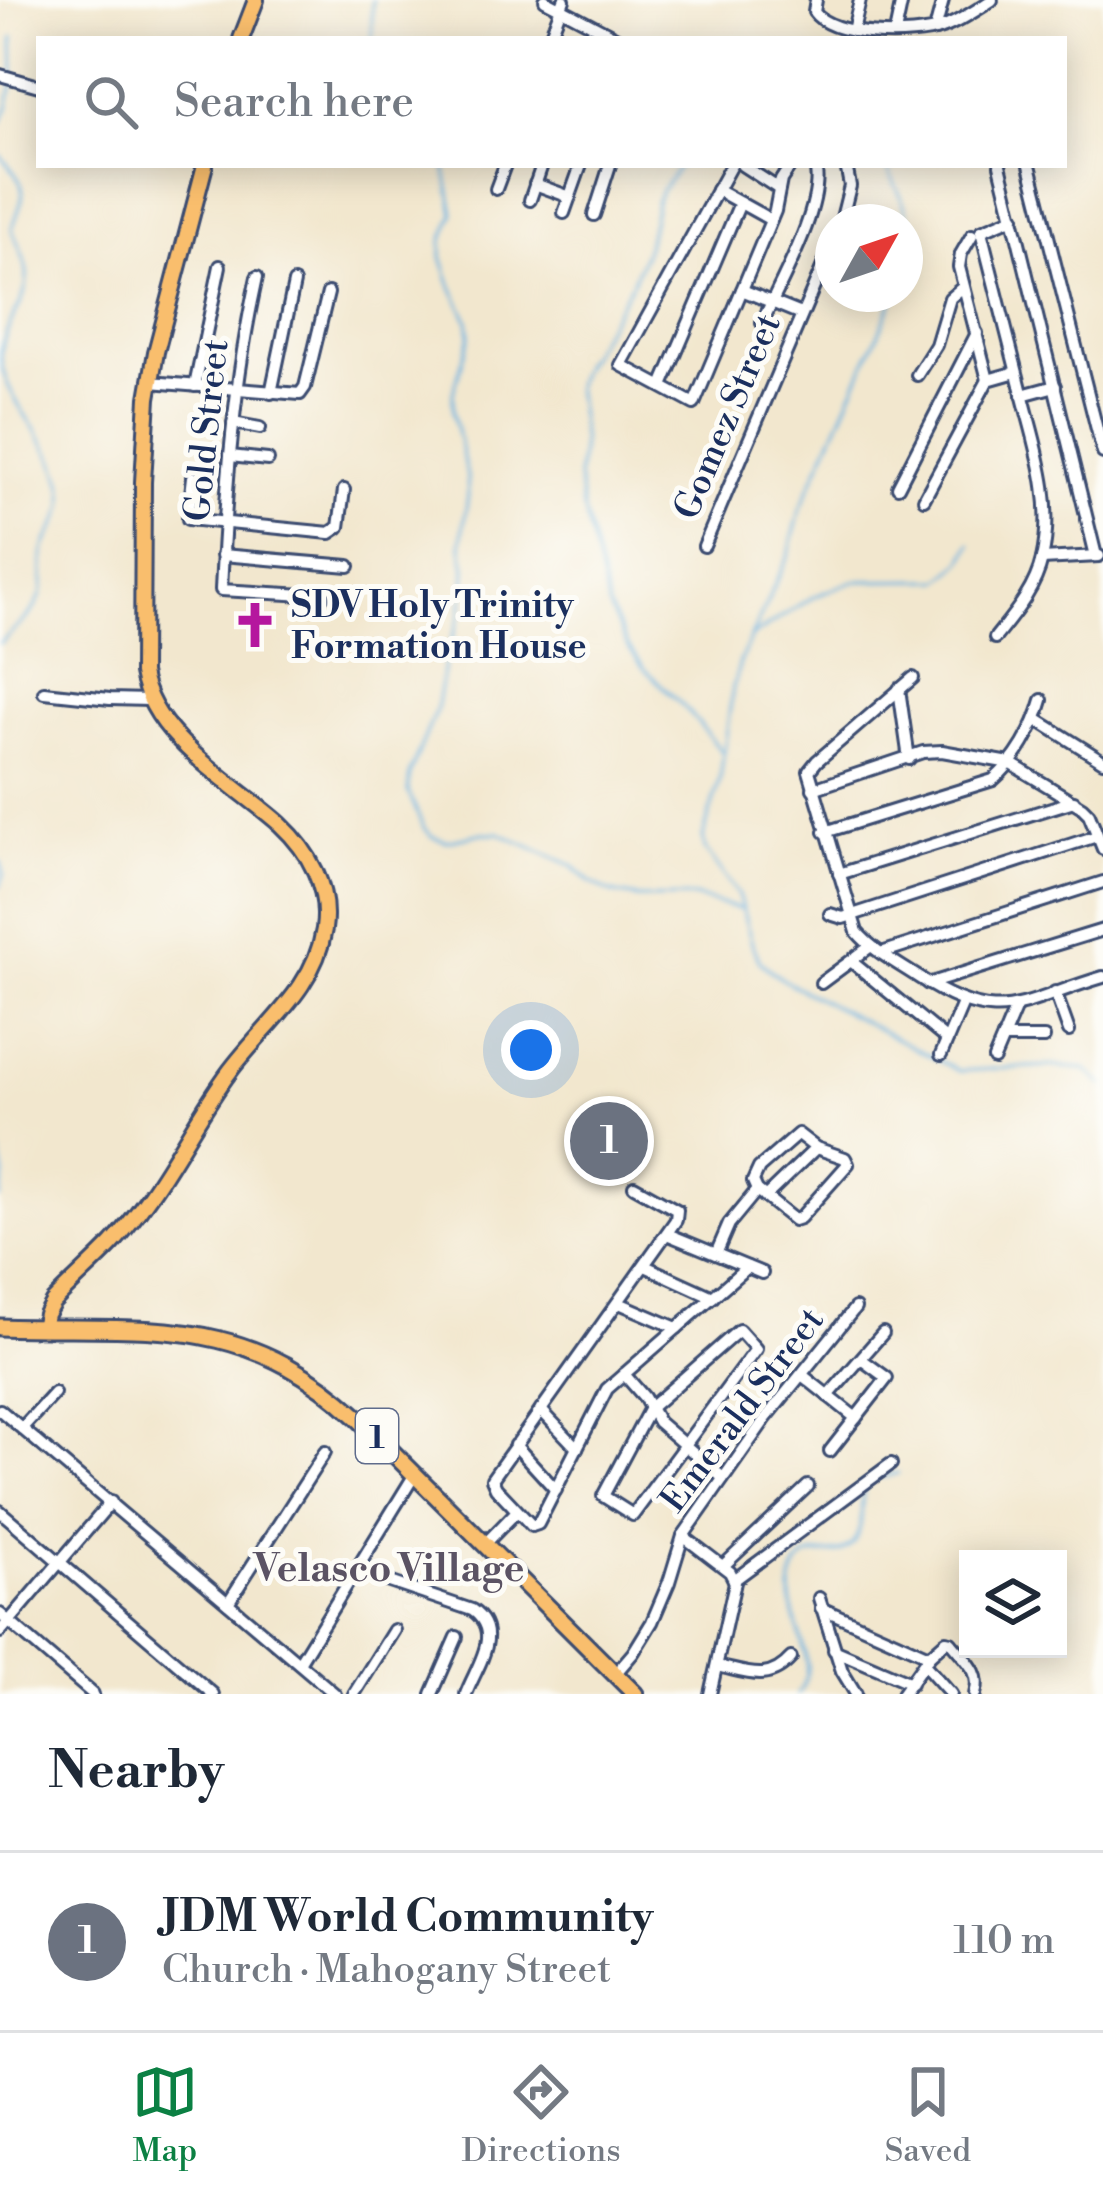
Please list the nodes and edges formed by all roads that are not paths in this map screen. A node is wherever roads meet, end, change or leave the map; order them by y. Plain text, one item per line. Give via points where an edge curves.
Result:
1 (256, 0) edge
2 (545, 0) edge
3 (816, 0) edge
4 (860, 0) edge
5 (902, 0) edge
6 (943, 0) edge
7 (992, 0) edge
8 (562, 4) edge
9 (592, 25) junction
10 (935, 30) junction
11 (853, 31) junction
12 (895, 33) junction
13 (242, 36) edge
14 (550, 36) edge
15 (587, 36) edge
16 (613, 36) edge
17 (0, 75) edge
18 (36, 85) edge
19 (204, 168) edge
20 (504, 168) edge
21 (541, 168) edge
22 (579, 168) edge
23 (609, 168) edge
24 (729, 168) edge
25 (747, 168) edge
26 (788, 168) edge
27 (815, 168) edge
28 (847, 168) edge
29 (1001, 168) edge
30 (1031, 168) edge
31 (535, 184) junction
32 (496, 189) dead end
33 (779, 189) junction
34 (717, 190) junction
35 (570, 197) junction
36 (530, 200) dead end
37 (740, 202) junction
38 (846, 204) edge
39 (564, 213) dead end
40 (593, 215) dead end
41 (1014, 218) junction
42 (772, 220) junction
43 (977, 233) junction
44 (220, 266) dead end
45 (256, 277) dead end
46 (815, 282) edge
47 (294, 283) dead end
48 (963, 287) junction
49 (742, 290) junction
50 (328, 292) dead end
51 (772, 302) junction
52 (801, 314) junction
53 (762, 323) dead end
54 (976, 333) junction
55 (1016, 372) junction
56 (917, 375) dead end
57 (988, 380) junction
58 (150, 382) junction
59 (195, 386) junction
60 (662, 386) junction
61 (1055, 386) junction
62 (236, 389) junction
63 (271, 393) junction
64 (1022, 395) junction
65 (233, 423) junction
66 (260, 428) dead end
67 (1103, 453) edge
68 (230, 456) junction
69 (268, 460) dead end
70 (193, 477) dead end
71 (898, 487) dead end
72 (344, 490) dead end
73 (923, 500) dead end
74 (224, 522) junction
75 (704, 547) dead end
76 (222, 555) junction
77 (1100, 556) edge
78 (1042, 559) junction
79 (349, 566) dead end
80 (323, 596) dead end
81 (995, 638) dead end
82 (913, 678) dead end
83 (899, 689) junction
84 (44, 692) dead end
85 (148, 700) junction
86 (1042, 700) dead end
87 (1036, 719) junction
88 (909, 759) junction
89 (1103, 761) edge
90 (1010, 763) junction
91 (813, 789) junction
92 (1074, 801) junction
93 (825, 832) junction
94 (1097, 836) junction
95 (1103, 849) edge
96 (839, 874) junction
97 (1103, 882) edge
98 (830, 914) dead end
99 (851, 915) junction
100 (1103, 930) edge
101 (876, 949) junction
102 (852, 962) junction
103 (1102, 980) edge
104 (821, 983) dead end
105 (928, 984) junction
106 (1055, 992) junction
107 (963, 1003) junction
108 (1016, 1007) junction
109 (1070, 1031) dead end
110 (1003, 1038) junction
111 (1044, 1038) dead end
112 (947, 1040) junction
113 (941, 1055) dead end
114 (994, 1059) dead end
115 (816, 1148) junction
116 (634, 1186) dead end
117 (761, 1193) junction
118 (667, 1234) junction
119 (716, 1254) junction
120 (645, 1266) junction
121 (747, 1267) junction
122 (762, 1273) dead end
123 (713, 1297) junction
124 (619, 1303) junction
125 (855, 1307) dead end
126 (0, 1327) edge
127 (43, 1328) junction
128 (677, 1328) junction
129 (883, 1333) dead end
130 (861, 1359) junction
131 (624, 1374) junction
132 (802, 1375) junction
133 (54, 1393) dead end
134 (828, 1396) junction
135 (650, 1408) junction
136 (0, 1410) edge
137 (541, 1410) junction
138 (856, 1418) junction
139 (22, 1428) junction
140 (515, 1445) junction
141 (685, 1446) junction
142 (577, 1448) junction
143 (830, 1451) dead end
144 (325, 1452) dead end
145 (891, 1464) dead end
146 (415, 1474) junction
147 (722, 1478) junction
148 (808, 1486) dead end
149 (556, 1490) junction
150 (111, 1502) junction
151 (0, 1511) edge
152 (518, 1511) junction
153 (682, 1536) junction
154 (485, 1544) junction
155 (60, 1562) junction
156 (723, 1566) junction
157 (357, 1571) junction
158 (734, 1580) junction
159 (229, 1603) junction
160 (3, 1622) edge
161 (394, 1630) dead end
162 (457, 1637) dead end
163 (834, 1650) junction
164 (791, 1658) dead end
165 (927, 1660) junction
166 (299, 1663) junction
167 (717, 1666) junction
168 (615, 1674) junction
169 (907, 1689) edge
170 (329, 1692) edge
171 (948, 1693) edge
172 (93, 1694) edge
173 (214, 1694) edge
174 (354, 1694) edge
175 (432, 1694) edge
176 (466, 1694) edge
177 (635, 1694) edge
178 (710, 1694) edge
179 (856, 1694) edge
180 (975, 1694) edge

1 - 13 main road
2 - 8 street
3 - 11 street via 815,16
4 - 11 street
5 - 12 street
6 - 10 street
7 - 10 street
8 - 9 street
8 - 14 street
9 - 15 street
9 - 16 street
10 - 12 street
11 - 12 street
17 - 18 street
19 - 58 main road
20 - 32 street
21 - 31 street
22 - 35 street
23 - 40 street
24 - 34 street
25 - 33 street
26 - 33 street
27 - 51 street via 815,202
28 - 38 street
29 - 41 street
30 - 67 street
31 - 35 street
31 - 36 street
33 - 42 street
34 - 37 street
34 - 60 street via 621,365
35 - 39 street
37 - 42 street
37 - 60 street
41 - 43 street
41 - 61 street
42 - 49 street
43 - 48 street via 961,254
43 - 55 street
44 - 59 street
45 - 62 street, Gold Street
46 - 52 street, Gomez Street
47 - 63 street
48 - 54 street
48 - 56 street via 950,298
49 - 51 street
49 - 60 street via 694,404
50 - 63 street via 302,392
51 - 52 street
51 - 53 street
52 - 75 street, Gomez Street
54 - 57 street
54 - 71 street
55 - 57 street
55 - 64 street
57 - 73 street
58 - 59 street
58 - 85 main road via 141,611
59 - 62 street
61 - 64 street
61 - 77 street
62 - 63 street
62 - 65 street, Gold Street
64 - 78 street via 1046,484
65 - 66 street
65 - 68 street, Gold Street
68 - 69 street
68 - 74 street, Gold Street
70 - 74 street via 188,519
72 - 74 street via 333,532
74 - 76 street, Gold Street
76 - 79 street
76 - 80 street, Gold Street via 220,590
77 - 78 street
78 - 81 street via 1026,598
82 - 83 street
83 - 88 street
83 - 91 street via 813,764
84 - 85 street
85 - 127 main road via 176,736 298,842 322,889 323,936 297,993 224,1080 115,1241 53,1302
86 - 87 street
87 - 89 street
87 - 90 street
88 - 90 street via 942,752
88 - 91 street
90 - 92 street
90 - 93 street via 993,780
91 - 93 street
92 - 94 street
92 - 96 street
93 - 96 street
94 - 95 street
94 - 99 street
96 - 99 street
97 - 101 street
98 - 99 street
99 - 101 street
100 - 105 street
101 - 102 street
101 - 105 street
102 - 104 street
102 - 112 street
103 - 106 street
105 - 107 street
106 - 108 street
106 - 109 street
107 - 108 street
107 - 112 street
108 - 110 street
110 - 111 street
110 - 114 street
112 - 113 street
115 - 117 street
115 - 117 street via 794,1136 755,1172
115 - 117 street via 848,1164 800,1218 790,1219
116 - 118 street via 678,1212
117 - 119 street via 729,1224
118 - 119 street
118 - 120 street
119 - 121 street
120 - 123 street
120 - 124 street
121 - 122 street
121 - 123 street
123 - 128 street
124 - 128 street
124 - 137 street
125 - 132 street, Emerald Street
126 - 127 highway, 1
127 - 146 highway, 1 via 181,1331 263,1353 325,1389
128 - 131 street
129 - 130 street
130 - 134 street
130 - 138 street via 887,1378
131 - 135 street
131 - 142 street
132 - 134 street
132 - 147 street, Emerald Street
133 - 139 street
134 - 138 street
135 - 141 street
135 - 141 street via 603,1496 633,1515
135 - 141 street via 739,1330 756,1348
136 - 139 street
137 - 140 street
137 - 142 street
138 - 143 street
139 - 150 street
140 - 149 street
140 - 152 street via 492,1481
141 - 147 street
142 - 149 street
144 - 159 street
145 - 158 street
146 - 154 highway, 1
146 - 157 street
147 - 153 street, Emerald Street
148 - 156 street
149 - 152 street via 535,1527
150 - 155 street
150 - 159 street
151 - 155 street
152 - 154 street
153 - 156 street
153 - 168 street, Emerald Street via 657,1610
154 - 168 highway, 1
155 - 160 street
155 - 173 street
156 - 158 street
157 - 166 street
157 - 176 street via 482,1618 488,1640
158 - 167 street
159 - 166 street
160 - 172 street
161 - 174 street
162 - 175 street
163 - 165 street via 820,1603
163 - 169 street
163 - 179 street
164 - 167 street via 765,1675
165 - 169 street
165 - 171 street
165 - 180 street via 951,1642 977,1674
166 - 170 street
167 - 178 street
168 - 177 highway, 1

